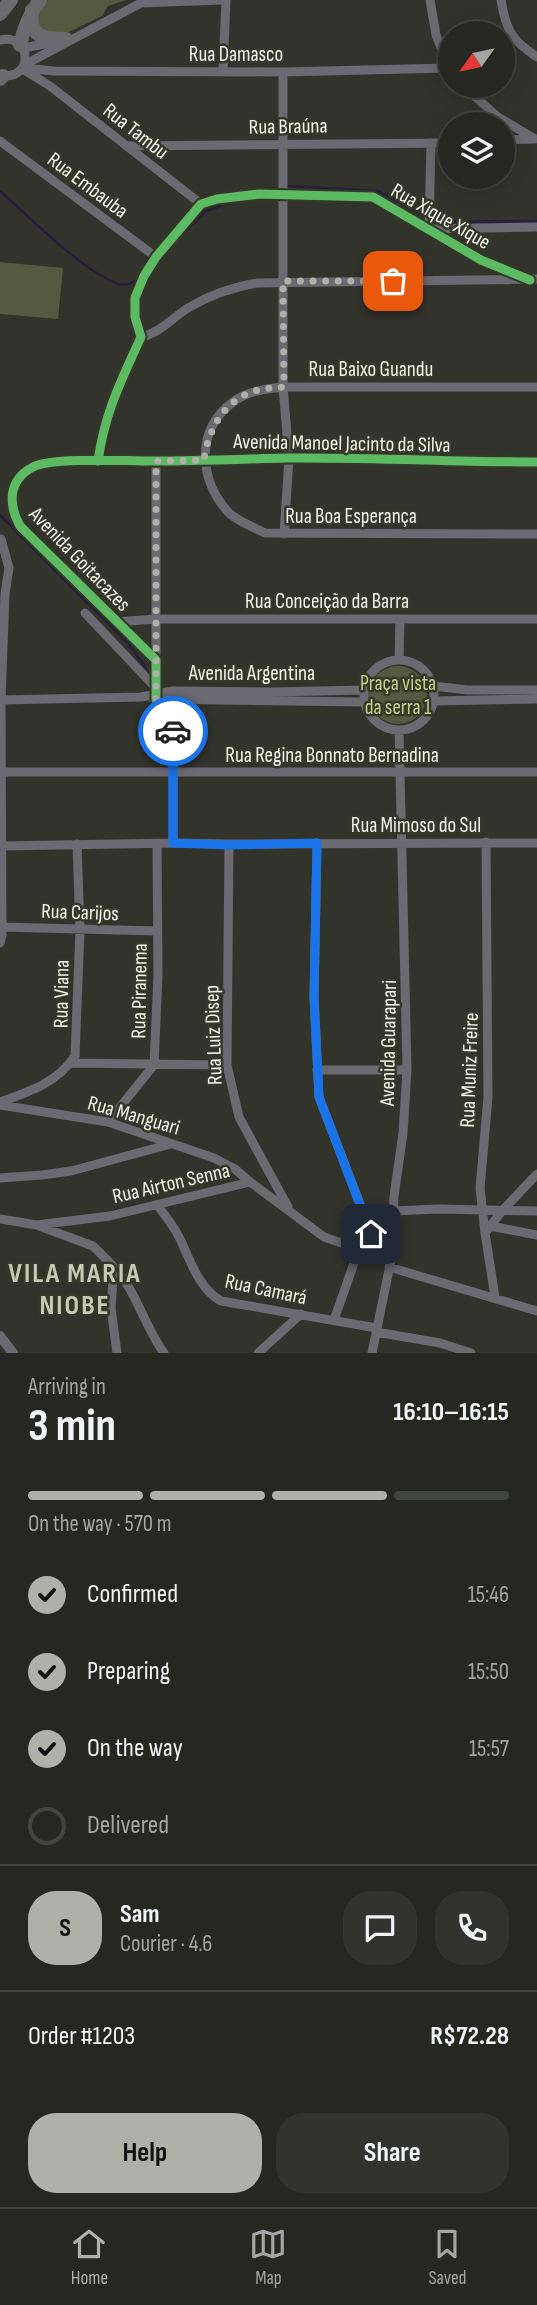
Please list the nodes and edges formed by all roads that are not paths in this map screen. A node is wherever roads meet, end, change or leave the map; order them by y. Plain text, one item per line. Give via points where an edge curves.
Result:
1 (11, 0) edge
2 (223, 0) edge
3 (430, 0) edge
4 (501, 0) edge
5 (143, 1) edge
6 (193, 1) edge
7 (36, 5) edge
8 (0, 14) edge
9 (68, 39) junction
10 (438, 39) edge
11 (0, 40) edge
12 (22, 46) junction
13 (45, 54) junction
14 (537, 57) edge
15 (23, 67) junction
16 (438, 69) edge
17 (54, 71) junction
18 (223, 71) junction
19 (283, 72) junction
20 (2, 79) edge
21 (50, 86) junction
22 (477, 98) edge
23 (536, 139) edge
24 (515, 140) edge
25 (0, 141) edge
26 (284, 143) junction
27 (431, 143) junction
28 (438, 143) edge
29 (127, 146) junction
30 (148, 146) junction
31 (144, 159) junction
32 (284, 194) junction
33 (201, 204) junction
34 (537, 227) edge
35 (430, 228) junction
36 (156, 257) junction
37 (534, 279) edge
38 (283, 281) junction
39 (141, 337) junction
40 (284, 387) junction
41 (537, 387) edge
42 (289, 458) junction
43 (204, 460) junction
44 (97, 461) junction
45 (156, 461) junction
46 (537, 462) edge
47 (12, 513) joint
48 (284, 534) junction
49 (537, 534) edge
50 (1, 539) edge
51 (85, 613) dead end
52 (155, 619) junction
53 (400, 619) junction
54 (537, 619) edge
55 (116, 622) junction
56 (156, 660) junction
57 (399, 660) junction
58 (433, 686) junction
59 (365, 690) junction
60 (537, 690) edge
61 (156, 693) junction
62 (173, 695) junction
63 (537, 699) edge
64 (1, 700) edge
65 (433, 701) junction
66 (365, 702) junction
67 (399, 730) junction
68 (1, 772) edge
69 (537, 772) edge
70 (173, 773) junction
71 (398, 773) junction
72 (486, 842) junction
73 (173, 843) junction
74 (317, 843) junction
75 (537, 843) edge
76 (77, 844) junction
77 (157, 844) junction
78 (403, 844) junction
79 (229, 845) junction
80 (2, 846) junction
81 (1, 927) edge
82 (80, 930) junction
83 (157, 931) junction
84 (0, 943) edge
85 (70, 1063) junction
86 (155, 1065) junction
87 (228, 1065) junction
88 (317, 1070) junction
89 (407, 1070) junction
90 (0, 1103) edge
91 (108, 1122) junction
92 (173, 1143) junction
93 (537, 1174) edge
94 (0, 1178) edge
95 (250, 1182) junction
96 (157, 1205) junction
97 (483, 1210) junction
98 (290, 1211) junction
99 (393, 1211) junction
100 (502, 1211) junction
101 (537, 1211) edge
102 (0, 1219) edge
103 (37, 1225) junction
104 (487, 1230) junction
105 (537, 1235) edge
106 (359, 1249) junction
107 (380, 1256) junction
108 (110, 1263) junction
109 (390, 1263) junction
110 (495, 1297) junction
111 (537, 1311) edge
112 (301, 1314) junction
113 (334, 1320) junction
114 (377, 1330) junction
115 (0, 1336) edge
116 (0, 1343) edge
117 (12, 1352) edge
118 (117, 1353) edge
119 (164, 1353) edge
120 (258, 1353) edge
121 (372, 1353) edge
122 (471, 1353) edge

1 - 8 main road
2 - 6 street
2 - 18 street
3 - 10 street
4 - 14 street via 505,24 521,46
5 - 6 street
5 - 9 street
7 - 9 main road via 31,20 38,36
7 - 12 main road via 24,27
9 - 12 street
9 - 13 street
11 - 12 street via 10,39
12 - 15 street
13 - 15 street
13 - 17 street via 44,63
15 - 17 street, Rua Damasco
15 - 20 street
15 - 21 street, Rua Tambu
16 - 19 street, Rua Damasco
17 - 18 street, Rua Damasco
17 - 21 street via 47,80
18 - 19 street, Rua Damasco
19 - 26 street
21 - 29 street, Rua Tambu
22 - 23 street
23 - 24 street
25 - 36 street, Rua Embauba
26 - 27 street, Rua Braúna
26 - 30 street, Rua Braúna
26 - 32 street
27 - 28 street, Rua Braúna
27 - 35 street
29 - 30 street, Rua Braúna
29 - 31 street, Rua Tambu
30 - 31 street
31 - 33 street, Rua Tambu
32 - 33 street, Rua Xique Xique
32 - 35 street, Rua Xique Xique via 373,197
32 - 38 street
33 - 36 street
34 - 35 street
35 - 37 street, Rua Xique Xique via 481,260
36 - 39 street via 135,298
37 - 38 street
38 - 39 street via 215,294 153,335
38 - 40 street
39 - 44 street via 108,409
40 - 41 street, Rua Baixo Guandu
40 - 42 street
40 - 43 street, Rua Baixo Guandu via 254,391 233,402 213,426
42 - 43 street, Avenida Manoel Jacinto da Silva
42 - 46 street, Avenida Manoel Jacinto da Silva
42 - 48 street
43 - 45 street, Avenida Manoel Jacinto da Silva
43 - 48 street, Rua Boa Esperança via 229,513 265,533
44 - 45 street, Avenida Manoel Jacinto da Silva
44 - 47 street, Avenida Manoel Jacinto da Silva via 33,467 14,488
45 - 52 street
47 - 55 street, Avenida Goitacazes via 19,526
48 - 49 street, Rua Boa Esperança
50 - 64 street via 9,568
51 - 61 street
52 - 53 street, Rua Conceição da Barra
52 - 55 street, Rua Conceição da Barra
52 - 56 street
53 - 54 street, Rua Conceição da Barra
53 - 57 street
55 - 56 street, Avenida Goitacazes
56 - 61 street
57 - 58 street via 417,666
57 - 59 street via 376,669
58 - 60 street
58 - 65 street
59 - 62 street, Avenida Argentina
59 - 66 street
61 - 62 street, Avenida Argentina
61 - 64 street, Avenida Argentina
62 - 66 street, Avenida Argentina
62 - 70 street
63 - 65 street
64 - 68 street
65 - 67 street via 422,721
66 - 67 street via 375,721
67 - 71 street, Avenida Guarapari
68 - 70 street, Rua Regina Bonnato Bernadina
68 - 80 street
69 - 71 street, Rua Regina Bonnato Bernadina
70 - 71 street, Rua Regina Bonnato Bernadina
70 - 73 street
71 - 78 street, Avenida Guarapari
72 - 75 street, Rua Mimoso do Sul
72 - 78 street, Rua Mimoso do Sul
72 - 97 street, Rua Muniz Freire via 488,1084
73 - 77 street, Rua Mimoso do Sul
73 - 79 street, Rua Mimoso do Sul
74 - 78 street, Rua Mimoso do Sul
74 - 79 street, Rua Mimoso do Sul
74 - 88 street
76 - 77 street, Rua Mimoso do Sul
76 - 80 street, Rua Mimoso do Sul
76 - 82 street, Rua Viana
77 - 83 street, Rua Piranema
78 - 89 street, Avenida Guarapari
79 - 87 street, Rua Luiz Disep
80 - 81 street
81 - 82 street, Rua Carijos
81 - 84 street
82 - 83 street, Rua Carijos
82 - 85 street, Rua Viana via 77,1045
83 - 86 street, Rua Piranema
85 - 86 street
85 - 90 street via 53,1080
86 - 87 street
86 - 91 street, Rua Piranema
87 - 98 street, Rua Luiz Disep via 239,1117
88 - 89 street
88 - 107 street via 326,1120
89 - 99 street, Avenida Guarapari
90 - 91 street, Rua Manguari
91 - 92 street, Rua Manguari
92 - 94 street via 71,1171
92 - 95 street, Rua Manguari via 227,1164
93 - 100 street
95 - 96 street, Rua Airton Senna
95 - 98 street, Rua Airton Senna
96 - 103 street, Rua Airton Senna
96 - 112 street, Rua Camará via 213,1296
97 - 99 street
97 - 100 street
97 - 104 street, Rua Muniz Freire
98 - 106 street, Rua Airton Senna via 324,1237
99 - 109 street, Avenida Guarapari
100 - 101 street
100 - 104 street
102 - 103 street, Rua Airton Senna
103 - 108 street via 93,1246
104 - 105 street
104 - 110 street, Rua Muniz Freire
106 - 107 street, Rua Airton Senna
106 - 113 street
107 - 109 street, Rua Airton Senna
108 - 118 street
108 - 119 street via 133,1294
109 - 110 street, Rua Airton Senna
109 - 114 street, Avenida Guarapari
110 - 111 street, Rua Airton Senna
112 - 113 street, Rua Camará
112 - 120 street
113 - 114 street, Rua Camará
114 - 121 street, Avenida Guarapari
114 - 122 street, Rua Camará
115 - 117 street
116 - 117 street

